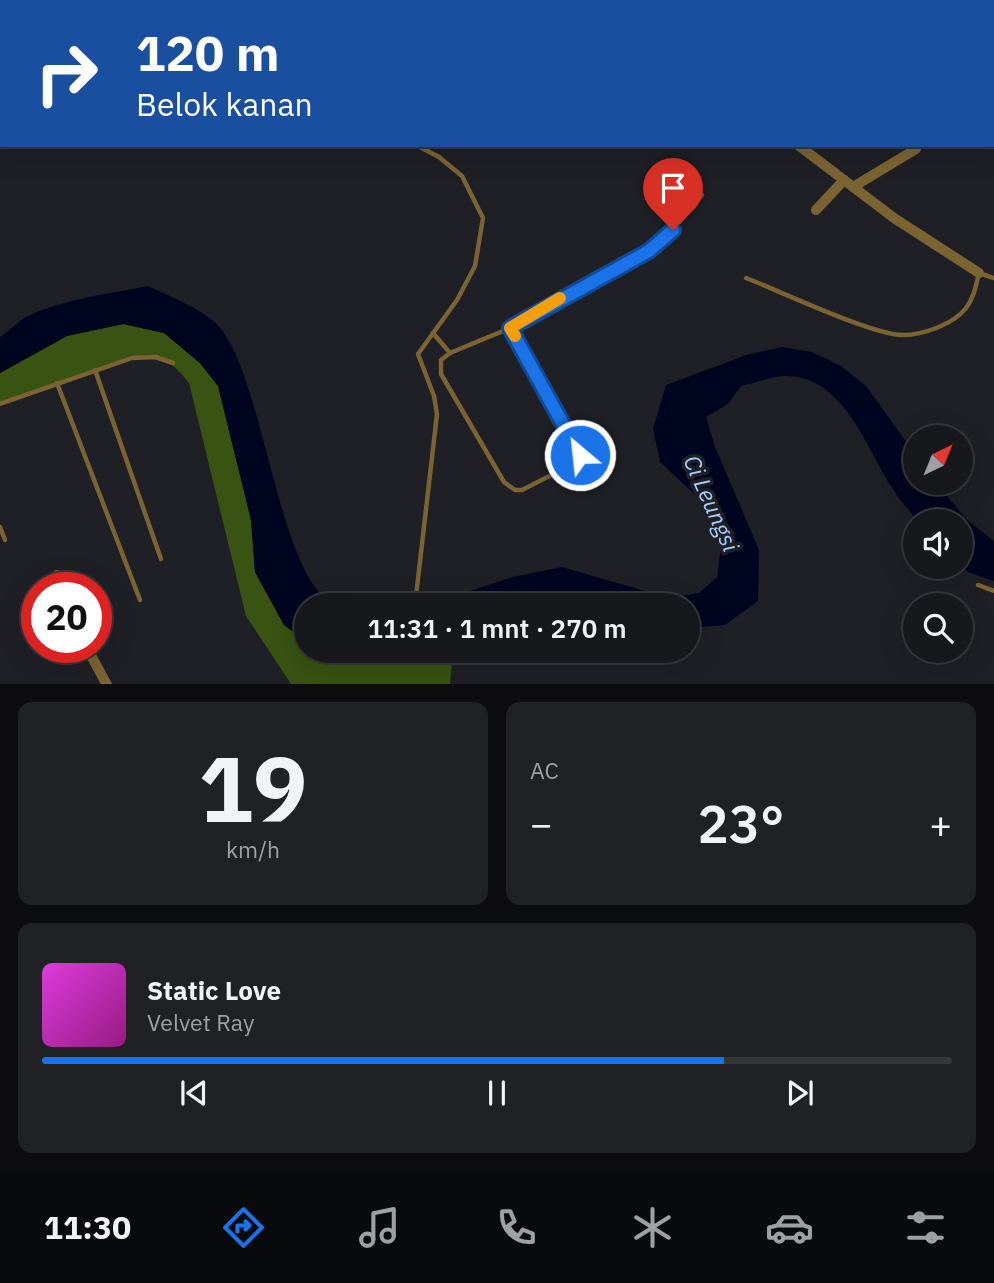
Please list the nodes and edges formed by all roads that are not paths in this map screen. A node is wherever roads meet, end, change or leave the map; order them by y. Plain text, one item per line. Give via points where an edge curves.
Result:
1 (420, 147) edge
2 (801, 147) edge
3 (916, 149) dead end
4 (848, 184) junction
5 (702, 195) dead end
6 (816, 210) dead end
7 (979, 273) junction
8 (746, 278) dead end
9 (994, 278) edge
10 (510, 328) junction
11 (433, 333) junction
12 (450, 353) junction
13 (173, 363) dead end
14 (95, 370) junction
15 (58, 383) junction
16 (0, 404) edge
17 (0, 527) edge
18 (5, 540) dead end
19 (161, 559) dead end
20 (978, 585) dead end
21 (994, 591) edge
22 (416, 593) edge
23 (140, 600) dead end
24 (95, 663) edge
25 (107, 684) edge

1 - 11 lane via 462,176 483,218 475,266
2 - 4 street
3 - 4 street
4 - 6 street
4 - 7 street
5 - 10 lane via 649,251
7 - 8 lane via 972,298 958,316 921,334 900,335
7 - 9 lane
10 - 12 lane
10 - 12 lane via 580,455 567,467 522,490 504,482 441,374 441,360
11 - 12 lane
11 - 22 lane via 418,354 437,414
13 - 14 lane via 155,357 132,358
14 - 15 lane
14 - 19 lane
15 - 16 lane
15 - 23 lane
17 - 18 lane
20 - 21 lane
24 - 25 street

